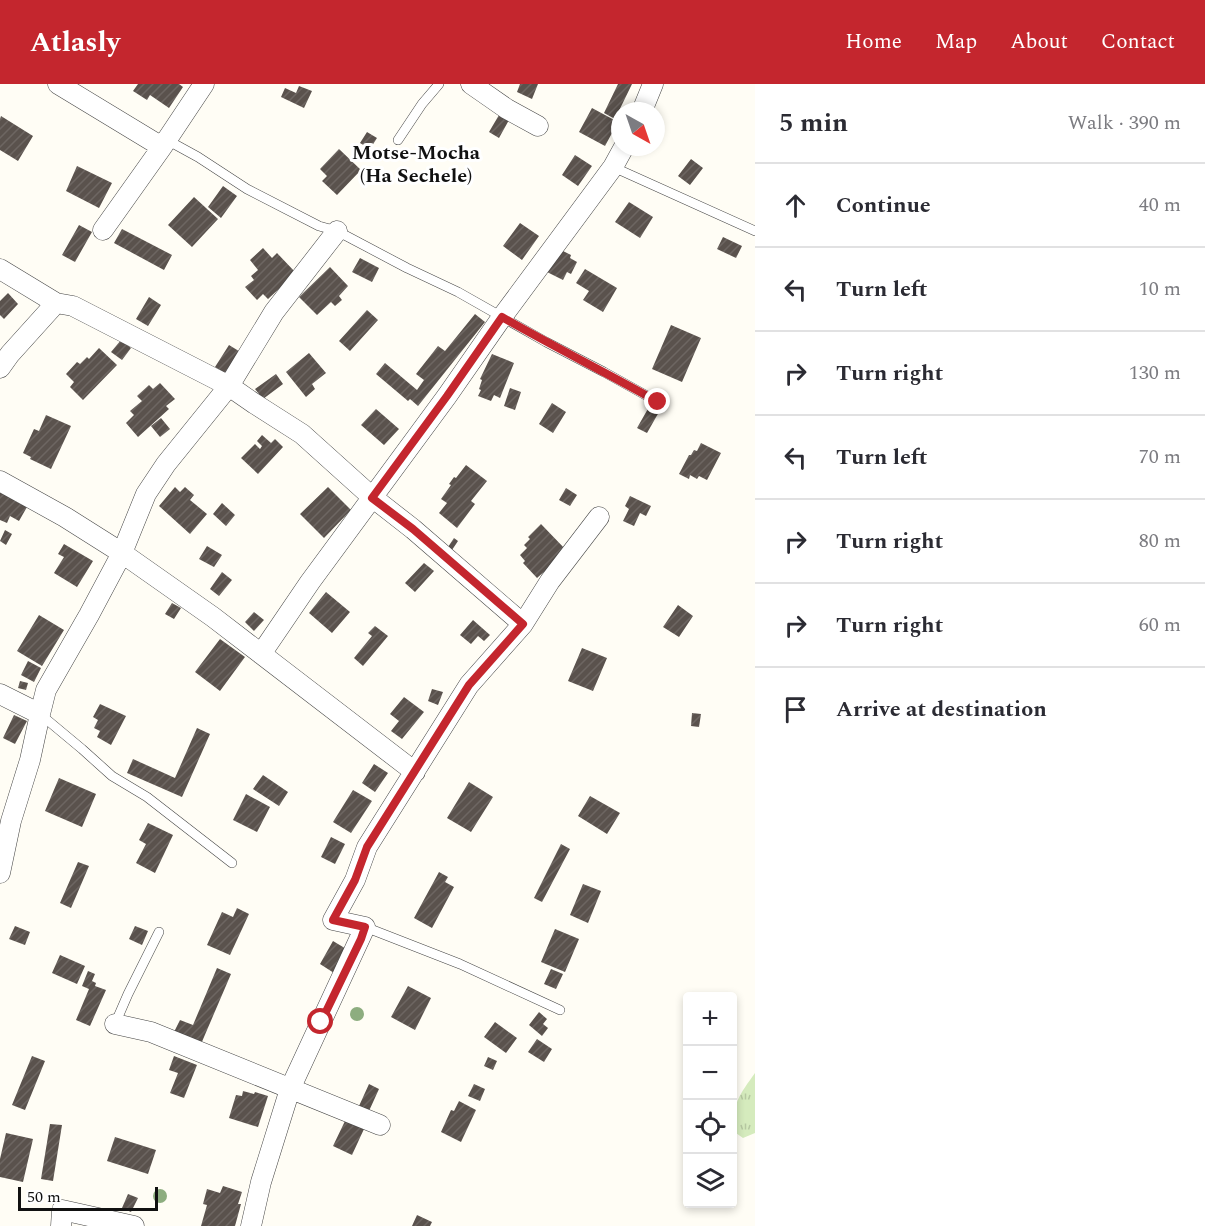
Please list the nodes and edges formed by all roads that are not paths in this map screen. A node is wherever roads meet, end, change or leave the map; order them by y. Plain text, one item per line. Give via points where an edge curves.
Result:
1 (58, 84) edge
2 (204, 84) edge
3 (439, 84) edge
4 (471, 84) edge
5 (653, 84) edge
6 (646, 102) edge
7 (538, 126) dead end
8 (398, 140) dead end
9 (165, 143) junction
10 (619, 156) edge
11 (613, 167) junction
12 (103, 230) dead end
13 (337, 231) junction
14 (755, 231) edge
15 (0, 269) edge
16 (56, 303) junction
17 (502, 317) junction
18 (0, 368) edge
19 (229, 386) junction
20 (658, 402) dead end
21 (0, 481) edge
22 (372, 498) junction
23 (599, 517) dead end
24 (122, 553) junction
25 (523, 624) junction
26 (261, 654) junction
27 (0, 694) edge
28 (39, 714) junction
29 (415, 772) junction
30 (232, 863) dead end
31 (0, 873) edge
32 (365, 927) junction
33 (159, 932) dead end
34 (560, 1010) dead end
35 (115, 1024) joint
36 (290, 1089) junction
37 (380, 1125) dead end
38 (61, 1226) edge
39 (134, 1226) edge
40 (251, 1226) edge

1 - 9 street
2 - 9 street
3 - 8 lane
4 - 7 street
5 - 6 street
9 - 12 street
9 - 13 lane via 198,157 247,189 319,226
10 - 11 street
11 - 14 lane
11 - 17 street
13 - 17 lane
13 - 19 street via 274,312
15 - 16 street
16 - 18 street
16 - 19 street via 73,306
17 - 20 lane
17 - 22 street
19 - 22 street via 302,434
19 - 24 street via 146,494
21 - 24 street
22 - 25 street
22 - 26 street
23 - 25 street
24 - 26 street
24 - 28 street via 46,690
25 - 29 street via 469,685
26 - 29 street
27 - 28 street
28 - 30 lane via 112,776 147,797
28 - 31 street
29 - 32 street via 367,847 355,880 333,920
32 - 34 lane via 460,964
32 - 36 street
33 - 35 lane
35 - 36 street via 150,1032
36 - 37 street
36 - 40 street
38 - 39 street via 63,1210

